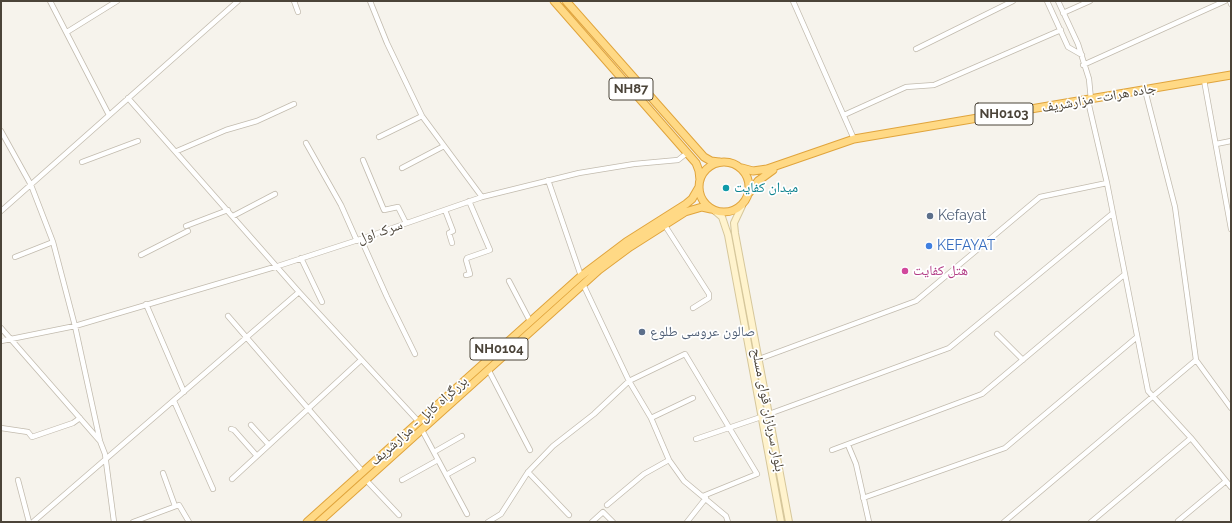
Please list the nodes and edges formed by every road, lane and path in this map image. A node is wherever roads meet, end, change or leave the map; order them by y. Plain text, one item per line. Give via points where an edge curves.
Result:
1 (50, 1) edge
2 (117, 1) edge
3 (238, 1) edge
4 (294, 1) edge
5 (370, 1) edge
6 (554, 1) edge
7 (566, 1) edge
8 (794, 1) edge
9 (1012, 1) edge
10 (1047, 1) edge
11 (1058, 1) edge
12 (1090, 1) edge
13 (1225, 1) edge
14 (1230, 1) edge
15 (1231, 4) edge
16 (298, 12) dead end
17 (1064, 13) junction
18 (1060, 30) junction
19 (66, 32) junction
20 (916, 49) dead end
21 (1082, 55) junction
22 (1083, 65) junction
23 (1231, 75) edge
24 (1204, 80) junction
25 (1145, 90) junction
26 (128, 98) junction
27 (1089, 101) junction
28 (294, 104) dead end
29 (109, 115) junction
30 (844, 115) junction
31 (422, 116) junction
32 (1, 131) edge
33 (379, 137) dead end
34 (854, 139) junction
35 (138, 141) dead end
36 (1231, 141) edge
37 (306, 142) dead end
38 (1216, 144) junction
39 (444, 146) junction
40 (176, 151) junction
41 (687, 153) junction
42 (363, 160) dead end
43 (82, 162) dead end
44 (719, 162) junction
45 (780, 166) junction
46 (402, 168) dead end
47 (742, 168) junction
48 (548, 180) junction
49 (699, 183) junction
50 (1107, 183) junction
51 (31, 185) junction
52 (749, 193) junction
53 (275, 194) dead end
54 (482, 197) junction
55 (1228, 199) edge
56 (469, 201) junction
57 (742, 206) junction
58 (228, 210) junction
59 (445, 210) junction
60 (713, 210) junction
61 (1, 211) edge
62 (1113, 213) junction
63 (233, 216) junction
64 (406, 223) junction
65 (664, 224) junction
66 (1231, 229) edge
67 (359, 240) junction
68 (53, 242) junction
69 (452, 243) dead end
70 (141, 255) dead end
71 (15, 257) dead end
72 (302, 258) junction
73 (278, 266) junction
74 (1125, 274) junction
75 (466, 275) dead end
76 (582, 280) junction
77 (509, 281) dead end
78 (300, 292) junction
79 (322, 302) dead end
80 (146, 304) junction
81 (693, 308) dead end
82 (228, 316) dead end
83 (530, 321) junction
84 (75, 326) junction
85 (1, 328) edge
86 (997, 334) dead end
87 (247, 337) junction
88 (1137, 337) junction
89 (10, 339) junction
90 (1, 342) edge
91 (415, 354) dead end
92 (759, 359) junction
93 (361, 360) junction
94 (1023, 360) junction
95 (1196, 360) junction
96 (488, 369) junction
97 (629, 381) junction
98 (184, 392) junction
99 (1152, 396) junction
100 (693, 398) dead end
101 (174, 401) junction
102 (1231, 408) edge
103 (309, 409) junction
104 (769, 414) junction
105 (761, 417) junction
106 (80, 418) junction
107 (651, 418) junction
108 (418, 421) junction
109 (251, 425) dead end
110 (1, 428) edge
111 (730, 428) junction
112 (230, 429) dead end
113 (422, 430) junction
114 (462, 436) dead end
115 (1190, 438) junction
116 (696, 439) dead end
117 (100, 441) junction
118 (269, 445) junction
119 (848, 445) junction
120 (530, 450) dead end
121 (832, 450) dead end
122 (434, 452) junction
123 (258, 456) junction
124 (105, 460) junction
125 (438, 460) junction
126 (473, 460) dead end
127 (669, 460) junction
128 (363, 472) junction
129 (528, 472) junction
130 (163, 473) dead end
131 (446, 475) junction
132 (232, 479) dead end
133 (18, 480) dead end
134 (366, 480) junction
135 (402, 480) dead end
136 (1226, 481) junction
137 (1231, 487) edge
138 (213, 489) dead end
139 (705, 497) junction
140 (863, 498) junction
141 (607, 505) dead end
142 (175, 506) junction
143 (467, 514) dead end
144 (399, 515) dead end
145 (569, 515) dead end
146 (1178, 521) edge
147 (29, 522) edge
148 (33, 522) edge
149 (114, 522) edge
150 (133, 522) edge
151 (189, 522) edge
152 (307, 522) edge
153 (319, 522) edge
154 (488, 522) edge
155 (592, 522) edge
156 (613, 522) edge
157 (687, 522) edge
158 (728, 522) edge
159 (781, 522) edge
160 (790, 522) edge
161 (869, 522) edge
162 (1004, 522) edge
163 (1091, 522) edge

1 - 19 street
2 - 19 street
3 - 26 street
4 - 16 street
5 - 31 street
6 - 41 highway, NH87
7 - 44 highway, NH87 via 704,157
8 - 30 street
9 - 20 street
10 - 18 street
11 - 17 street
12 - 17 street
13 - 22 street
14 - 15 street
17 - 21 street
18 - 21 street via 1068,47
18 - 30 street via 934,85 906,87
19 - 29 street
21 - 22 street
22 - 27 street via 1089,79
23 - 24 highway, جاده هرات- مزارشریف / NH0103
24 - 25 highway, جاده هرات- مزارشریف / NH0103
24 - 38 street
25 - 27 highway, جاده هرات- مزارشریف / NH0103
25 - 95 street via 1175,207
26 - 29 street
26 - 40 street
27 - 34 highway, جاده هرات- مزارشریف / NH0103
27 - 50 street
28 - 40 street via 257,121 226,130
29 - 51 street
30 - 34 street
31 - 33 street
31 - 39 street
32 - 51 street
34 - 45 highway, جاده هرات- مزارشریف / NH0103
35 - 43 street
36 - 38 street
37 - 67 street
38 - 55 street
39 - 46 street
39 - 54 street
40 - 58 street
41 - 48 street, سرک اول via 678,160 634,164
41 - 49 highway, NH87 via 700,171
42 - 64 street via 384,210 398,206
44 - 47 highway via 731,162
44 - 49 highway via 707,168
45 - 47 highway, NH0103 via 753,171
45 - 52 highway, NH0103 via 764,175
47 - 52 highway via 749,179
48 - 54 street, سرک اول
48 - 76 street
49 - 60 highway via 704,203
49 - 76 highway, بزرگراه کابل - مزارشریف / NH0104 via 692,199 686,204 626,242
50 - 62 street
50 - 92 street via 1040,197 916,301
51 - 61 street
51 - 68 street
52 - 57 highway
53 - 63 street
54 - 56 street, سرک اول
55 - 66 street
56 - 59 street, سرک اول
56 - 75 street via 490,250 467,258 470,274
57 - 60 highway via 729,212
57 - 92 main road, بلوار سربازان قوای مسلح via 734,223 735,233
58 - 63 street
58 - 70 street
59 - 64 street, سرک اول
59 - 69 street via 452,231 449,233
60 - 65 highway, بزرگراه کابل - مزارشریف / NH0104 via 694,208
60 - 105 main road, بلوار سربازان قوای مسلح via 722,217 728,235
62 - 74 street
62 - 104 street via 949,348
63 - 73 street
64 - 67 street, سرک اول
65 - 76 highway, بزرگراه کابل - مزارشریف / NH0104
65 - 81 street via 709,294 709,298
67 - 72 street, سرک اول
67 - 91 street
68 - 71 street
68 - 84 street
72 - 73 street, سرک اول
72 - 79 street
73 - 78 street
73 - 80 street, سرک اول
74 - 88 street
74 - 94 street
76 - 83 highway, بزرگراه کابل - مزارشریف / NH0104
76 - 96 highway, بزرگراه کابل - مزارشریف / NH0104
76 - 97 street
77 - 83 street
78 - 87 street
78 - 93 street
80 - 84 street, سرک اول
80 - 98 street
82 - 87 street
83 - 108 highway, بزرگراه کابل - مزارشریف / NH0104
84 - 89 street, سرک اول
84 - 117 street
85 - 89 street
86 - 94 street
87 - 98 street
87 - 103 street
88 - 99 street via 1148,391
88 - 140 street via 1005,448
89 - 90 street, سرک اول
89 - 106 street
92 - 104 main road, بلوار سربازان قوای مسلح
93 - 103 street
93 - 108 street
94 - 119 street via 982,394
95 - 99 street
95 - 102 street
96 - 113 highway, بزرگراه کابل - مزارشریف / NH0104
96 - 120 street
97 - 107 street
97 - 111 street via 685,354
97 - 129 street
98 - 101 street
99 - 115 street
99 - 162 street
100 - 107 street
101 - 124 street
101 - 138 street
103 - 118 street
103 - 128 street
104 - 160 main road, بلوار سربازان قوای مسلح
105 - 111 street
105 - 159 main road, بلوار سربازان قوای مسلح
106 - 110 street via 73,423 32,437 28,432
106 - 117 street
107 - 127 street
108 - 128 highway, بزرگراه کابل - مزارشریف / NH0104
109 - 118 street
111 - 116 street
111 - 139 street via 757,474
112 - 123 street via 234,430
113 - 122 street
113 - 134 highway, بزرگراه کابل - مزارشریف / NH0104
114 - 122 street
115 - 136 street
115 - 163 street
117 - 124 street
118 - 123 street
119 - 121 street
119 - 140 street via 856,464
122 - 125 street
123 - 132 street
124 - 148 street
124 - 149 street
125 - 131 street
125 - 135 street
126 - 131 street
127 - 139 street via 684,481
127 - 141 street via 644,474
128 - 152 highway, بزرگراه کابل - مزارشریف / NH0104
129 - 145 street
129 - 154 street via 501,514
130 - 142 street
131 - 143 street
133 - 147 street
134 - 144 street
134 - 153 highway, بزرگراه کابل - مزارشریف / NH0104
136 - 137 street
136 - 146 street
139 - 157 street
139 - 158 street via 726,516
140 - 161 street
142 - 150 street
142 - 151 street via 181,507
155 - 156 street via 603,512

